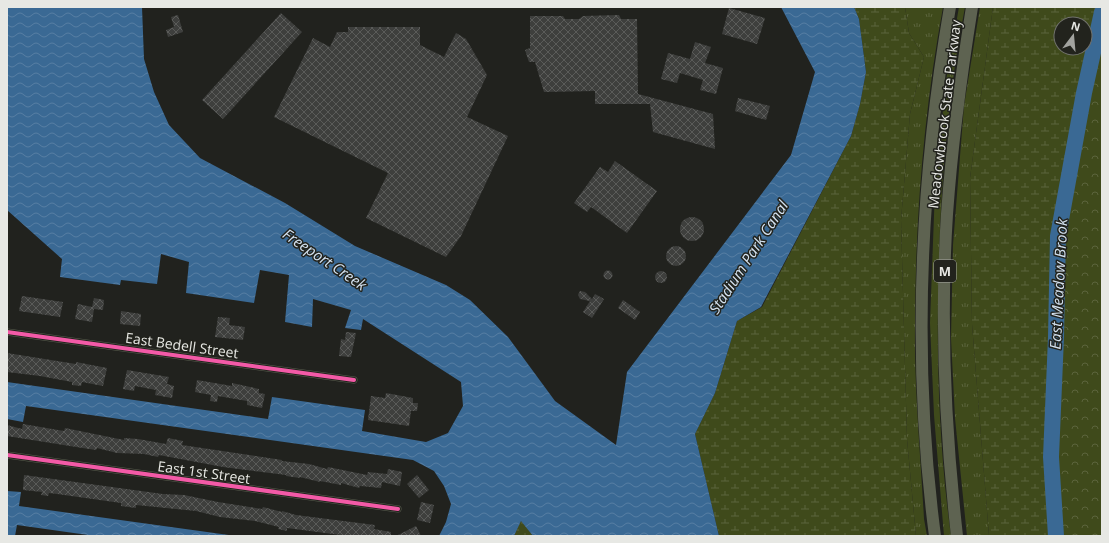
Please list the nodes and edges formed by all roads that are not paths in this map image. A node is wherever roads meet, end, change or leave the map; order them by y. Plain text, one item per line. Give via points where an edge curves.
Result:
1 (950, 7) edge
2 (972, 7) edge
3 (7, 332) edge
4 (354, 380) dead end
5 (7, 455) edge
6 (398, 509) dead end
7 (936, 536) edge
8 (957, 536) edge

1 - 7 highway, Meadowbrook State Parkway / M via 938,84 927,192 923,278 923,374 928,462
2 - 8 highway, Meadowbrook State Parkway / M via 953,144 947,215 946,405
3 - 4 street, East Bedell Street
5 - 6 street, East 1st Street

